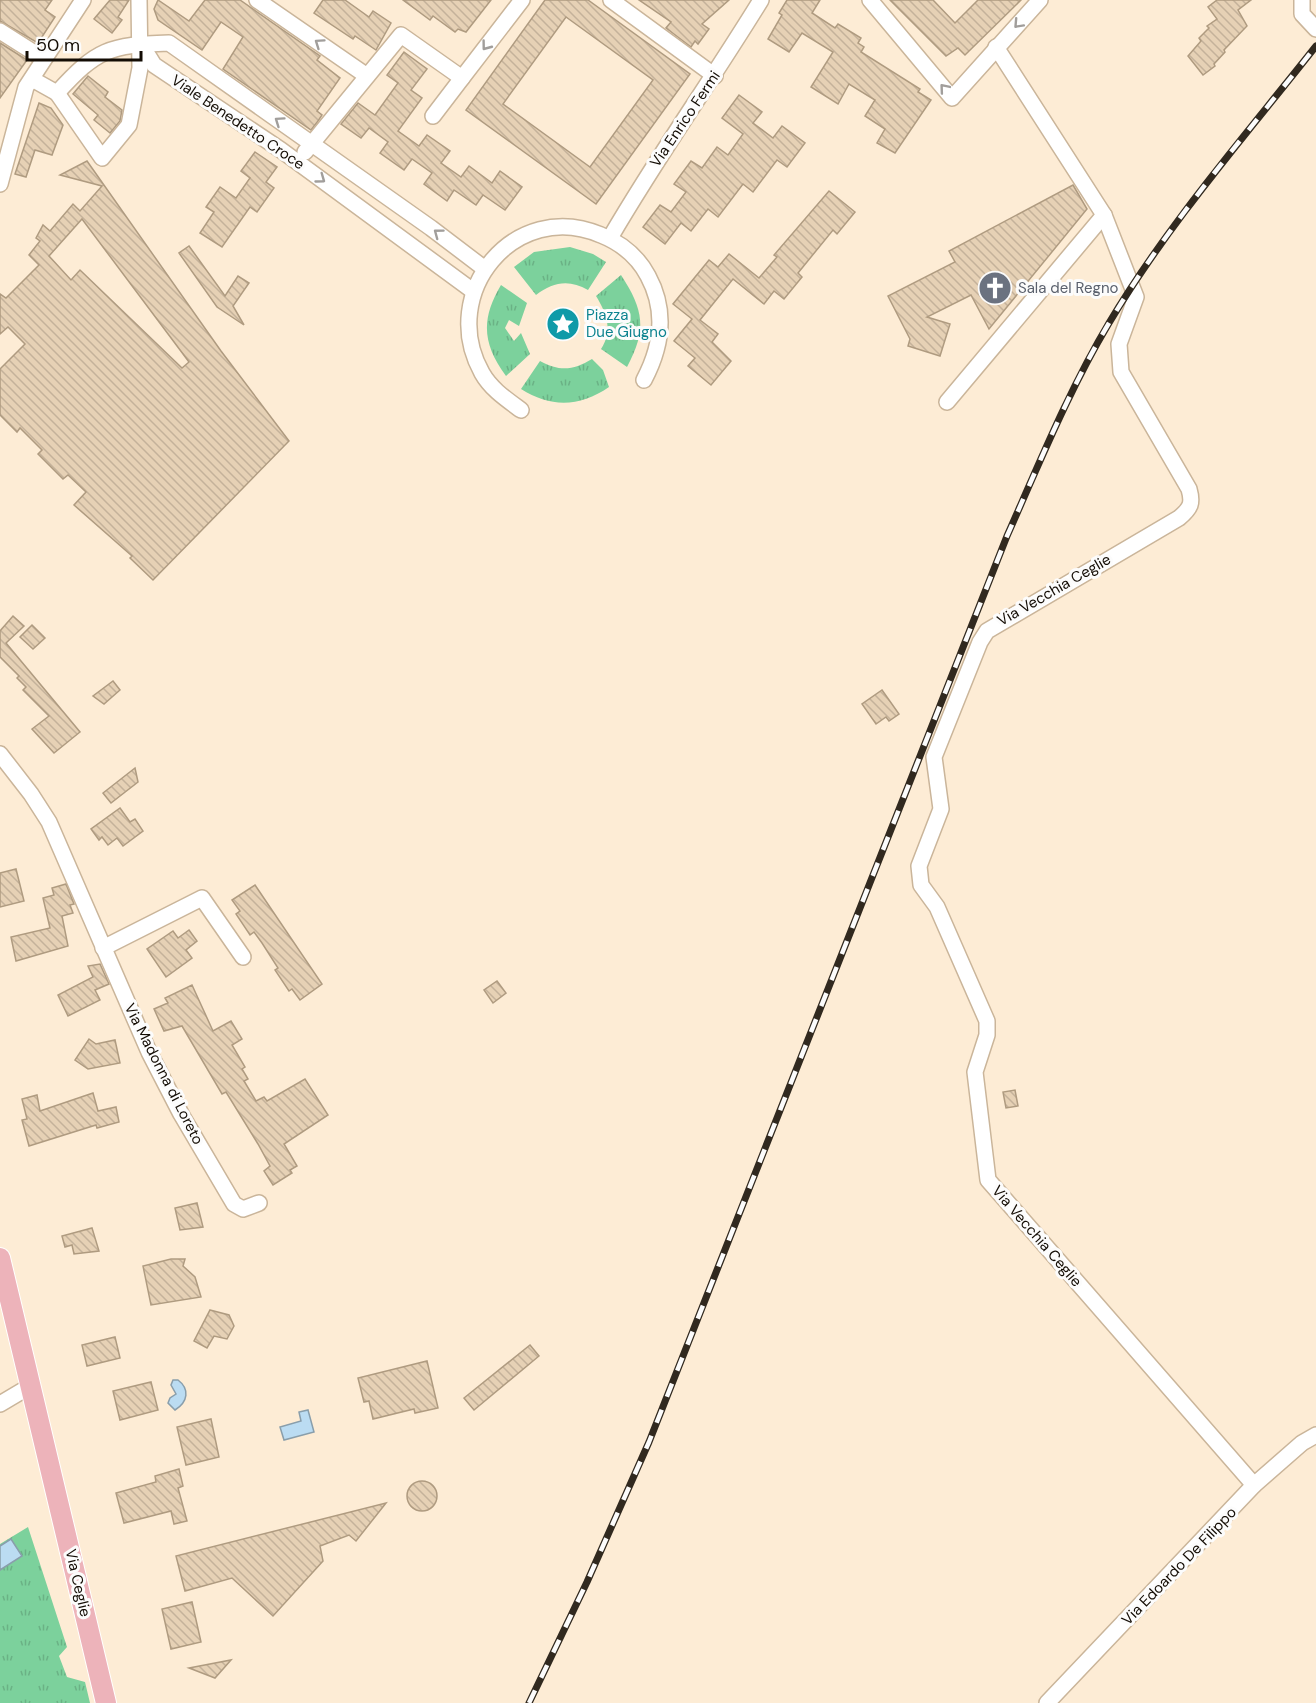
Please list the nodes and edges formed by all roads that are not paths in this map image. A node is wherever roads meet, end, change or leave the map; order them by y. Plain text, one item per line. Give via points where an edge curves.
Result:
1 (83, 0) edge
2 (140, 0) edge
3 (257, 0) edge
4 (522, 0) edge
5 (611, 0) edge
6 (761, 0) edge
7 (870, 0) edge
8 (1040, 0) edge
9 (1302, 0) edge
10 (1316, 29) edge
11 (0, 31) edge
12 (141, 44) junction
13 (996, 47) junction
14 (44, 59) junction
15 (367, 76) junction
16 (714, 76) junction
17 (462, 78) junction
18 (32, 79) junction
19 (57, 93) junction
20 (433, 116) dead end
21 (311, 144) junction
22 (3, 161) edge
23 (297, 162) junction
24 (0, 183) edge
25 (1104, 215) junction
26 (610, 238) junction
27 (485, 269) junction
28 (473, 291) junction
29 (644, 380) dead end
30 (946, 402) dead end
31 (521, 410) dead end
32 (0, 754) edge
33 (102, 948) junction
34 (243, 957) dead end
35 (259, 1203) dead end
36 (0, 1258) edge
37 (32, 1385) junction
38 (0, 1404) edge
39 (1316, 1435) edge
40 (1254, 1485) junction
41 (106, 1703) edge
42 (1047, 1703) edge

1 - 14 street
2 - 12 street
15 -> 3 street
4 -> 17 street
5 - 16 street
6 - 16 street, Via Enrico Fermi
13 -> 7 street via 952,98
8 -> 13 street
9 - 10 street via 1302,14
11 - 14 street
12 - 19 street via 117,46 84,63
12 - 19 street via 129,125 102,158
21 -> 12 street, Viale Benedetto Croce via 169,43
12 - 23 street, Viale Benedetto Croce via 154,65
13 - 25 street, Via Vecchia Ceglie
14 - 18 street
15 - 17 street via 401,35
15 - 21 street
16 - 26 street, Via Enrico Fermi
17 - 20 street
18 - 19 street
18 - 22 street
21 - 23 street
27 -> 21 street, Viale Benedetto Croce
22 - 24 street
23 -> 28 street, Viale Benedetto Croce
25 - 30 street
25 - 40 street, Via Vecchia Ceglie via 1136,297 1119,344 1121,372 1189,489 1192,501 1189,510 1179,518 987,631 934,757 941,809 921,856 919,877 937,907 987,1021 987,1035 975,1072 988,1179
26 - 27 street via 575,227 538,230 504,248
26 - 29 street via 644,268 658,300 659,344
27 - 28 street
28 - 31 street via 468,316 473,354 483,375 501,396
32 - 33 street, Via Madonna di Loreto via 49,822
33 - 34 street via 202,898
33 - 35 street, Via Madonna di Loreto via 149,1052 234,1204 243,1209
36 - 37 main road
37 - 38 street
37 - 41 main road, Via Ceglie
39 - 40 street, Via Edoardo De Filippo
40 - 42 street, Via Edoardo De Filippo

